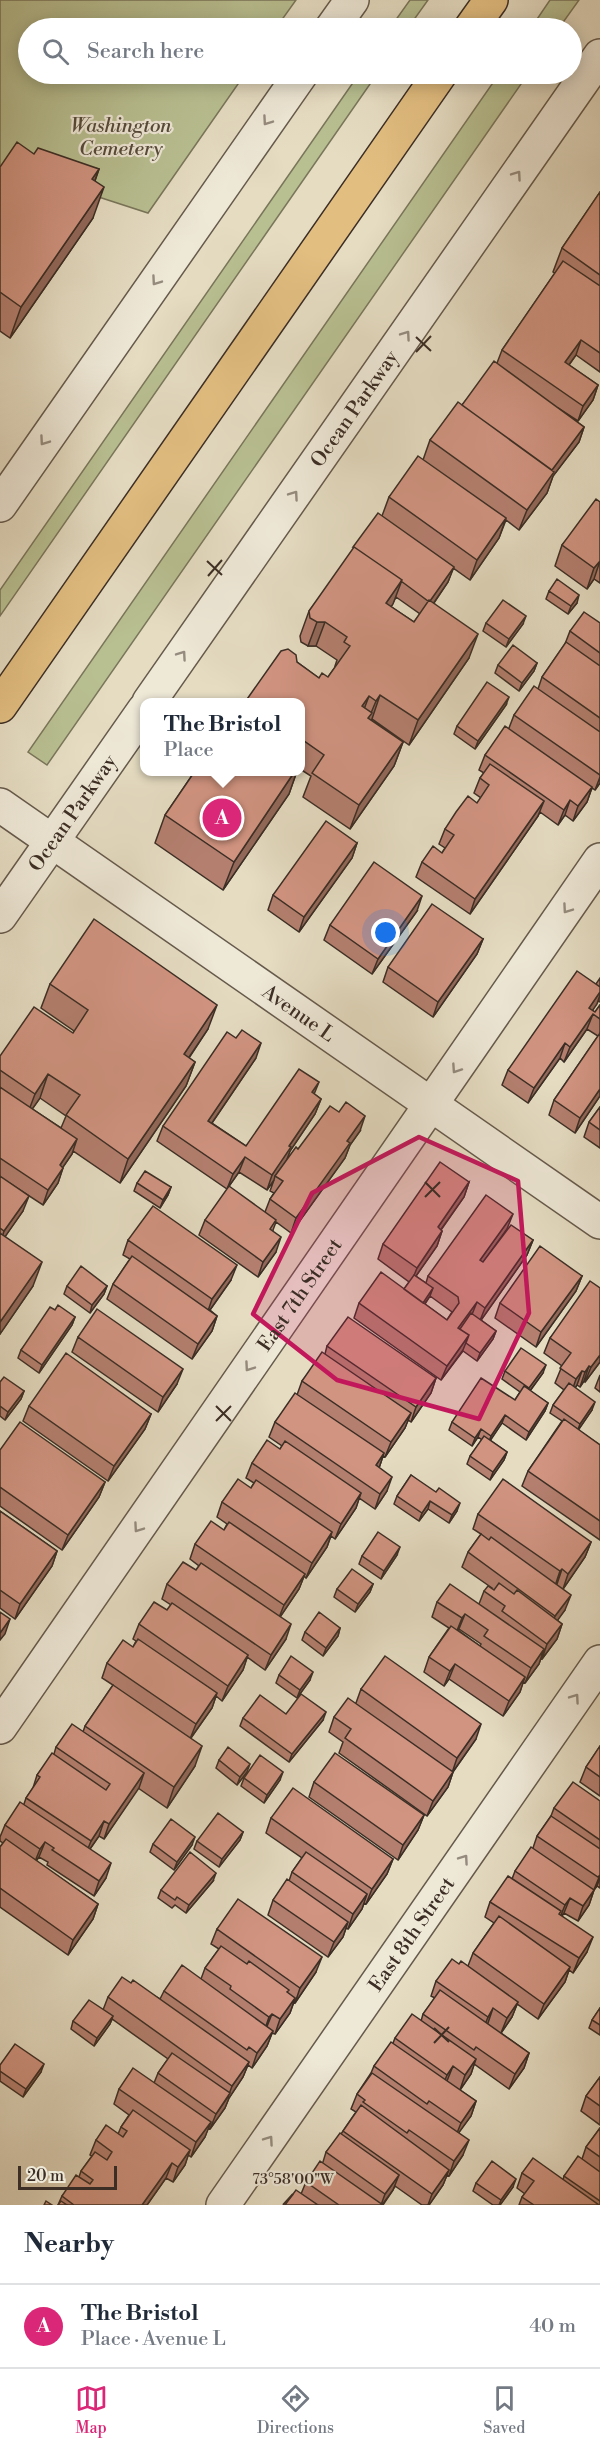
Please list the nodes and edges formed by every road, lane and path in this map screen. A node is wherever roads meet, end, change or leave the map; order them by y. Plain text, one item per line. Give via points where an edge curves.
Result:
1 (352, 0) edge
2 (491, 0) edge
3 (339, 18) edge
4 (478, 18) edge
5 (600, 56) edge
6 (582, 82) edge
7 (294, 84) edge
8 (433, 84) edge
9 (580, 84) edge
10 (0, 505) edge
11 (152, 698) edge
12 (0, 706) edge
13 (140, 716) edge
14 (0, 805) edge
15 (52, 841) junction
16 (600, 860) edge
17 (0, 916) edge
18 (432, 1105) junction
19 (600, 1222) edge
20 (600, 1662) edge
21 (0, 1727) edge
22 (224, 2205) edge

1 - 3 street
2 - 4 main road
6 -> 5 street, Ocean Parkway
7 -> 10 street
8 - 12 main road
11 -> 9 street, Ocean Parkway
13 - 15 street, Ocean Parkway
14 - 15 street, Avenue L
15 - 17 street, Ocean Parkway
15 - 18 street, Avenue L
16 -> 18 street, East 7th Street
18 - 19 street, Avenue L
18 -> 21 street, East 7th Street
22 -> 20 street, East 8th Street

